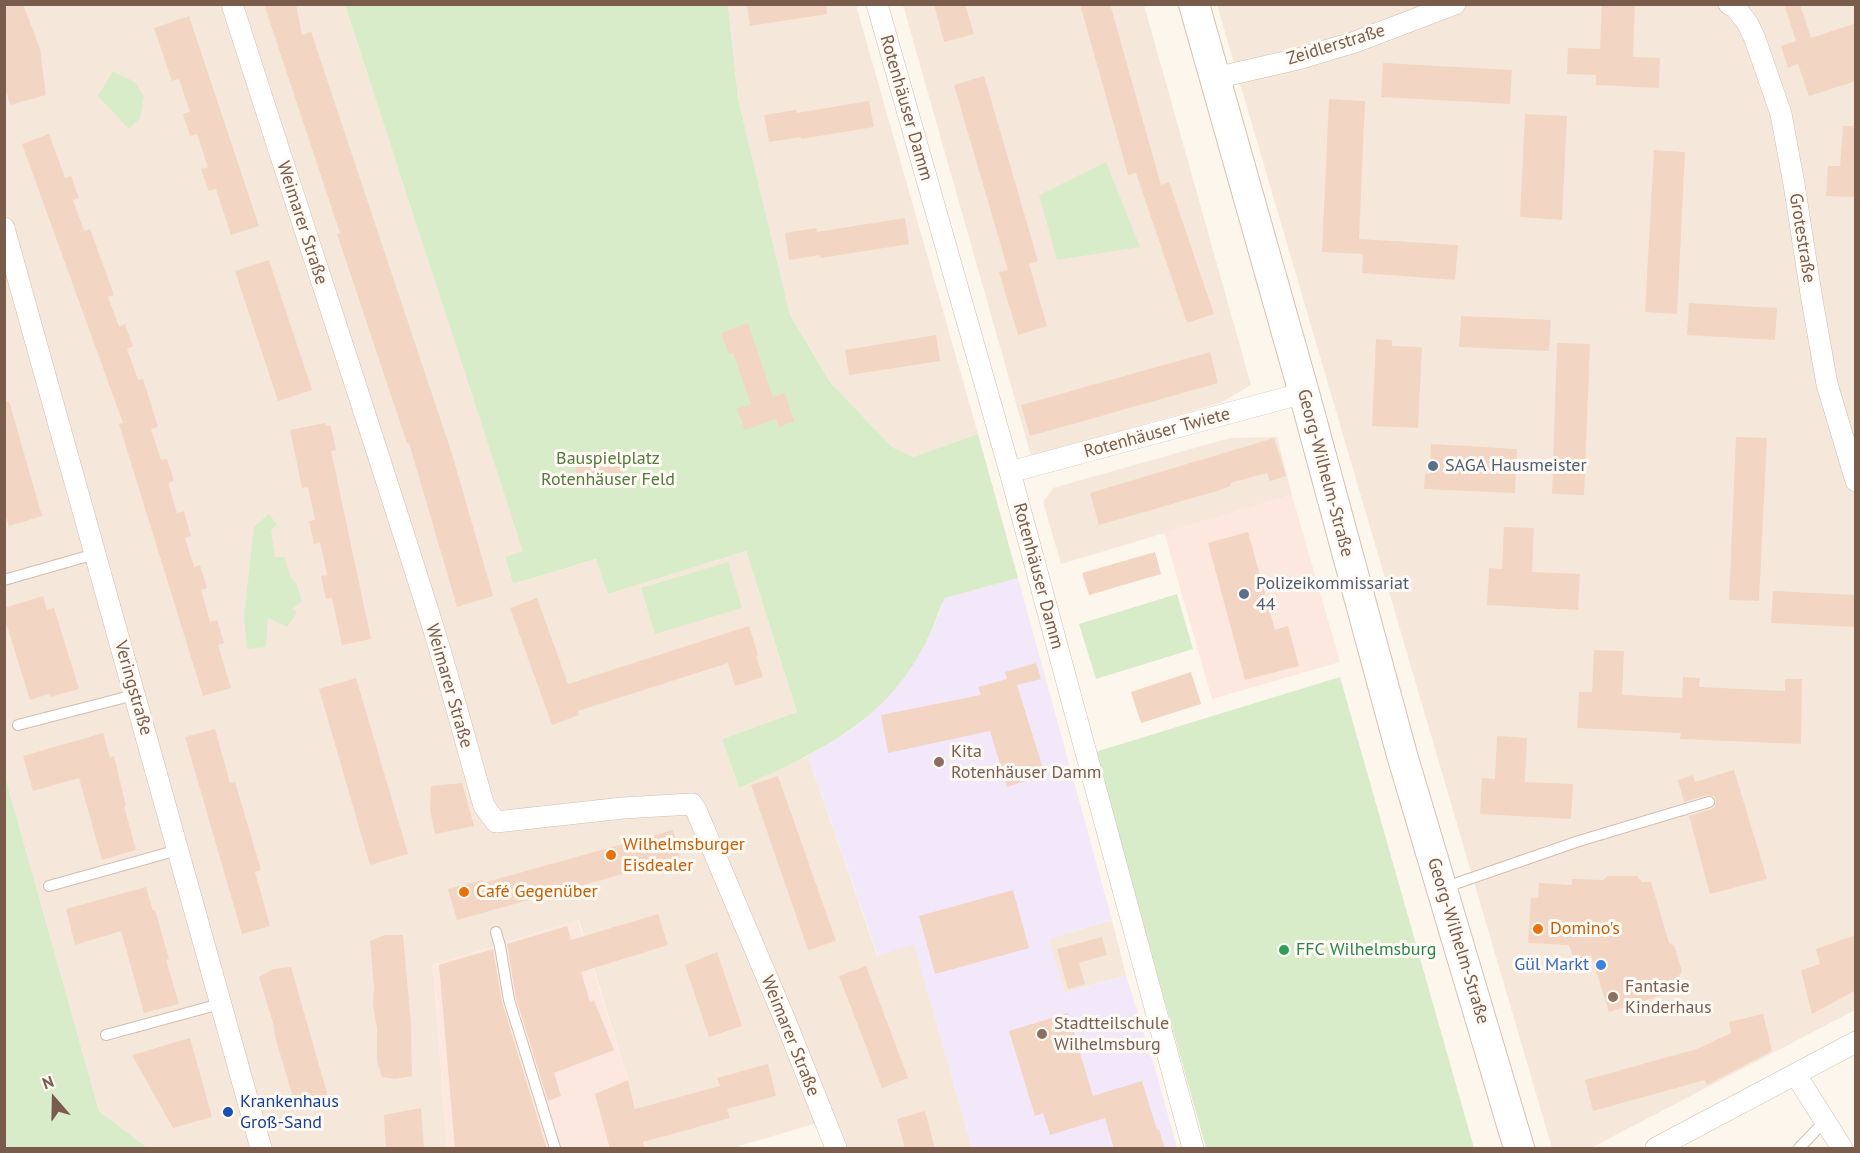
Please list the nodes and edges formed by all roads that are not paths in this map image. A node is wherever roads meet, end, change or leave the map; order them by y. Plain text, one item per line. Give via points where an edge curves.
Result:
1 (232, 4) edge
2 (877, 4) edge
3 (1194, 4) edge
4 (1455, 4) edge
5 (1730, 4) edge
6 (1215, 78) junction
7 (4, 228) edge
8 (1304, 393) junction
9 (1010, 472) junction
10 (1856, 481) edge
11 (95, 554) junction
12 (4, 580) edge
13 (134, 695) junction
14 (18, 725) dead end
15 (1709, 802) dead end
16 (178, 850) junction
17 (49, 886) dead end
18 (1442, 888) junction
19 (496, 932) dead end
20 (220, 1004) junction
21 (106, 1035) dead end
22 (1856, 1042) edge
23 (1796, 1075) junction
24 (1825, 1121) junction
25 (1843, 1148) edge
26 (261, 1149) edge
27 (555, 1149) edge
28 (836, 1149) edge
29 (1193, 1149) edge
30 (1519, 1149) edge
31 (1656, 1149) edge
32 (1798, 1149) edge

1 - 28 street, Weimarer Straße via 433,630 484,806 496,822 692,804
2 - 9 street, Rotenhäuser Damm
3 - 6 street, Georg-Wilhelm-Straße
4 - 6 street, Zeidlerstraße via 1355,42
5 - 10 street, Grotestraße via 1748,24 1755,39 1781,114 1827,384
6 - 8 street, Georg-Wilhelm-Straße
7 - 11 street, Veringstraße
8 - 9 street, Rotenhäuser Twiete
8 - 18 street, Georg-Wilhelm-Straße
9 - 29 street, Rotenhäuser Damm
11 - 12 lane
11 - 13 street, Veringstraße
13 - 14 lane
13 - 16 street, Veringstraße
15 - 18 lane
16 - 17 lane
16 - 20 street, Veringstraße
18 - 30 street, Georg-Wilhelm-Straße
19 - 27 lane via 509,1000
20 - 21 lane
20 - 26 street, Veringstraße
22 - 23 street
23 - 24 street
23 - 31 street
24 - 25 street
24 - 32 lane

